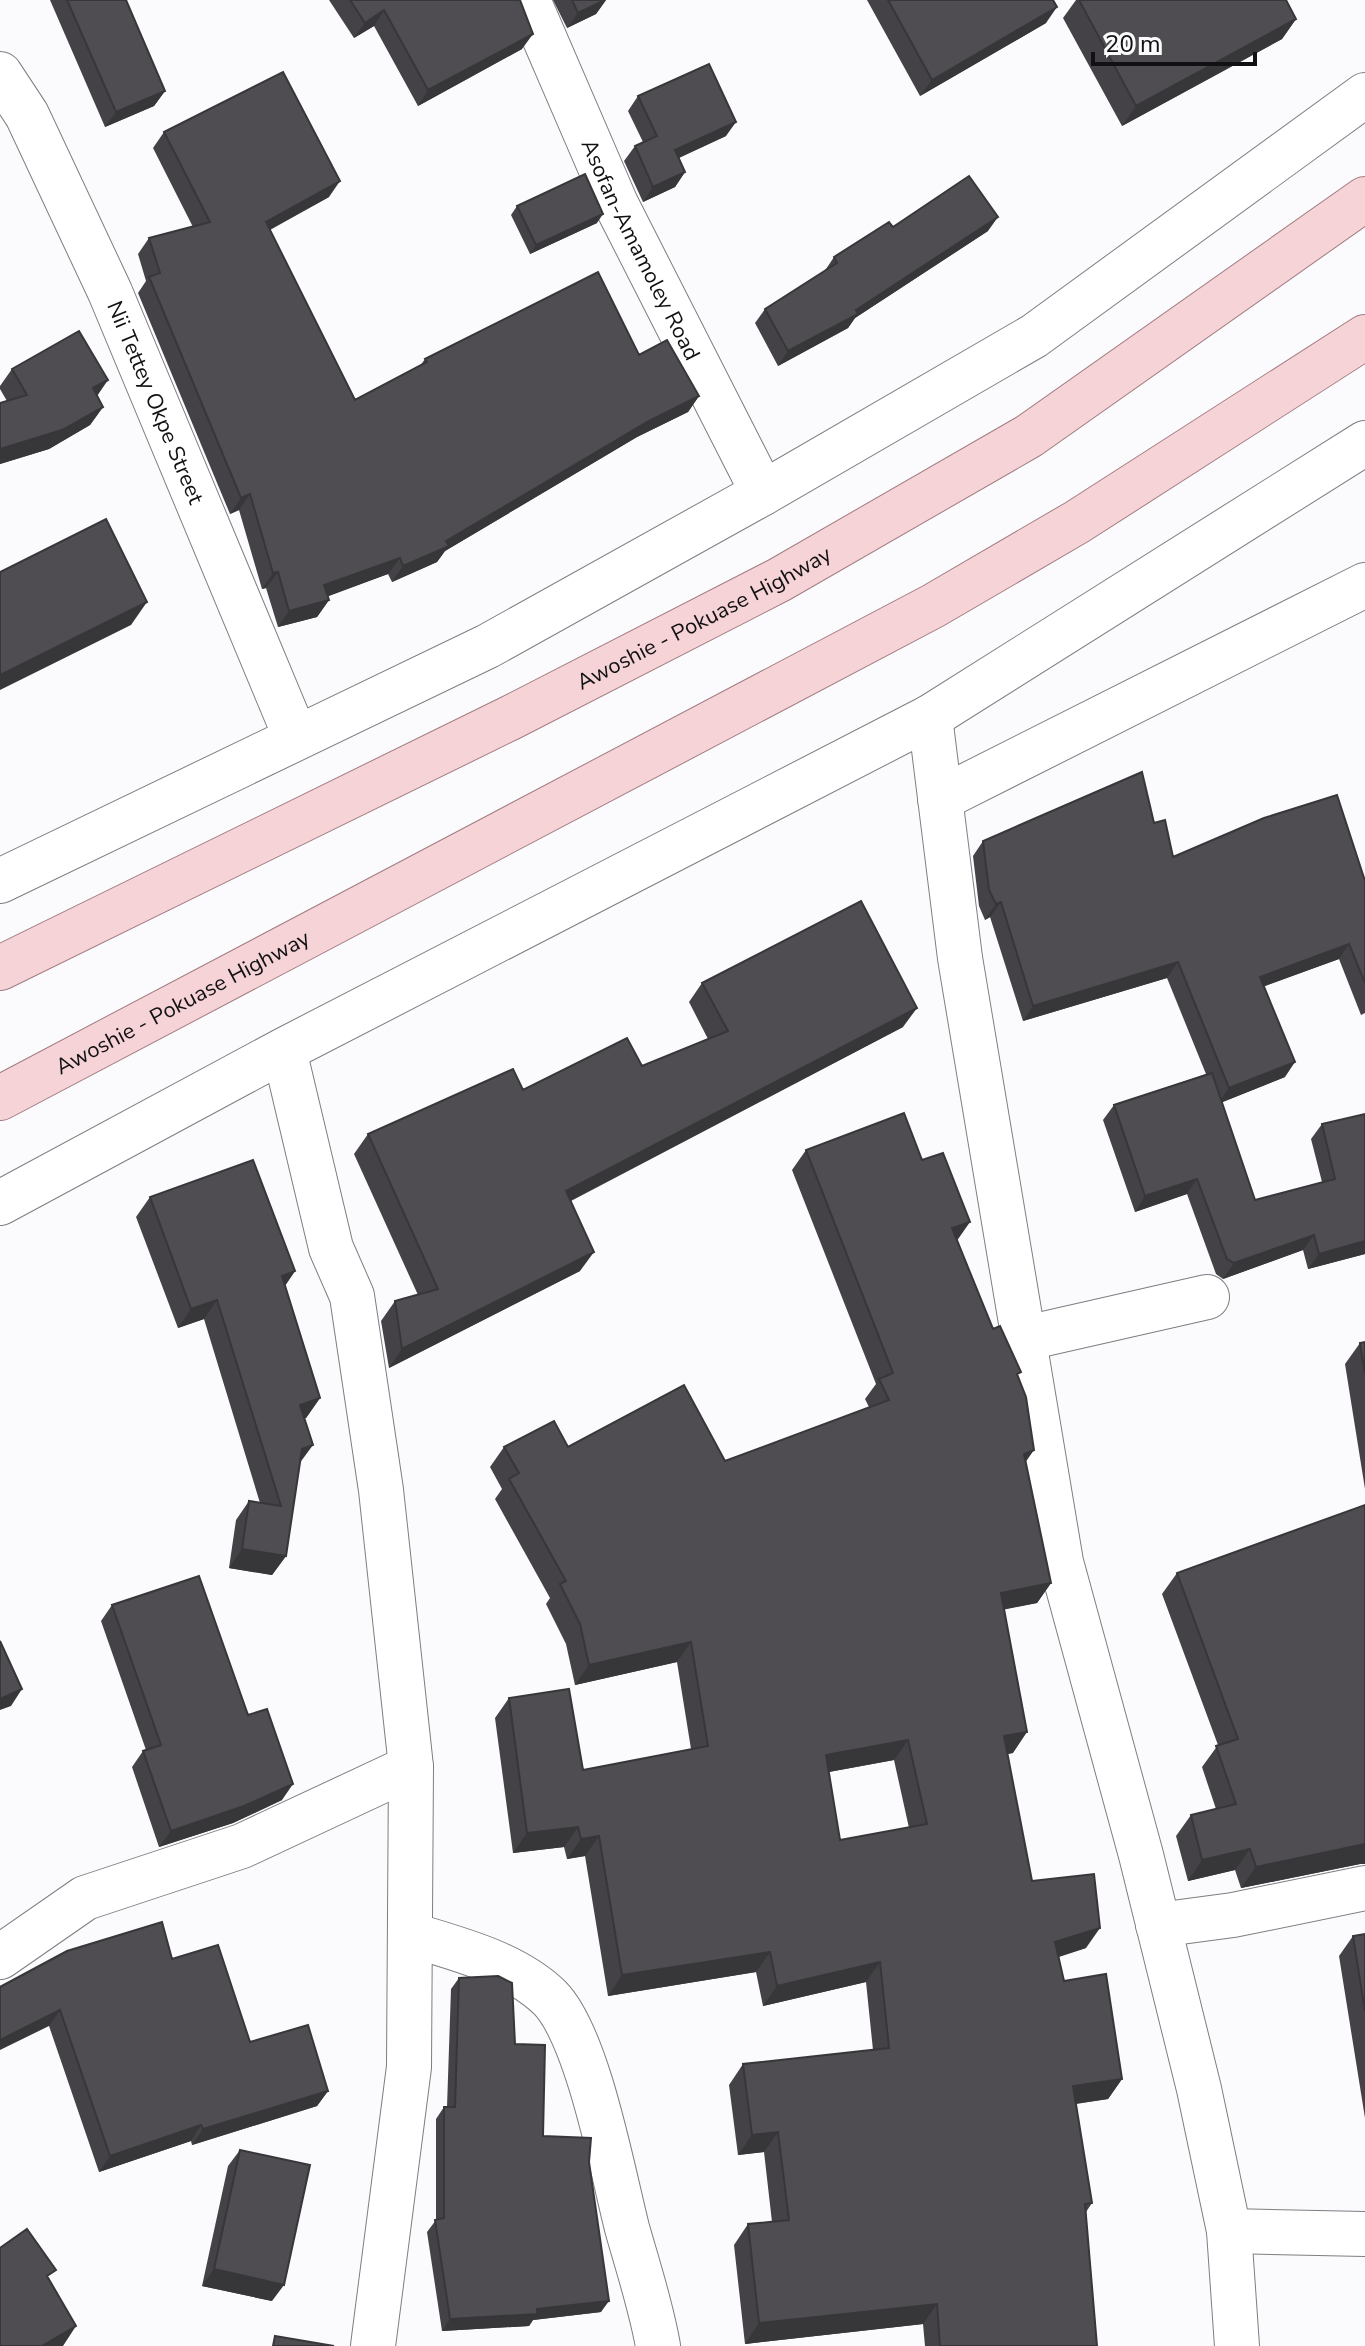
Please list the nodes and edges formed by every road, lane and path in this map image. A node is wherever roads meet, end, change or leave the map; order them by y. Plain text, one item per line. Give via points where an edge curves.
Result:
1 (528, 0) edge
2 (0, 74) edge
3 (1365, 95) edge
4 (1365, 199) edge
5 (1365, 337) edge
6 (1365, 443) edge
7 (763, 493) junction
8 (1365, 585) edge
9 (930, 717) junction
10 (296, 738) junction
11 (940, 799) junction
12 (0, 881) edge
13 (0, 968) edge
14 (284, 1050) junction
15 (0, 1098) edge
16 (0, 1203) edge
17 (1207, 1297) dead end
18 (1022, 1339) junction
19 (411, 1767) junction
20 (1365, 1888) edge
21 (1158, 1925) junction
22 (412, 1935) junction
23 (0, 1957) edge
24 (1229, 2231) junction
25 (1365, 2234) edge
26 (373, 2346) edge
27 (658, 2346) edge
28 (1237, 2346) edge

1 - 7 street, Asofan-Amamoley Road via 616,204
2 - 10 street, Nii Tettey Okpe Street via 27,115 110,292
3 - 7 street via 1034,336
4 - 13 main road, Awoshie - Pokuase Highway via 1029,436 779,580
5 - 15 main road, Awoshie - Pokuase Highway via 1077,522 933,606
6 - 9 street
7 - 10 street via 488,646
8 - 11 street
9 - 11 street
9 - 14 street
10 - 12 street
11 - 18 street via 960,958
14 - 16 street
14 - 19 street via 331,1248 352,1296 381,1490
17 - 18 street
18 - 21 street via 1061,1562
19 - 22 street
19 - 23 street via 242,1846 85,1898
20 - 21 street
21 - 24 street
22 - 26 street via 409,2067
22 - 27 street via 475,1954 512,1973 550,1998 569,2027
24 - 25 street
24 - 28 street

